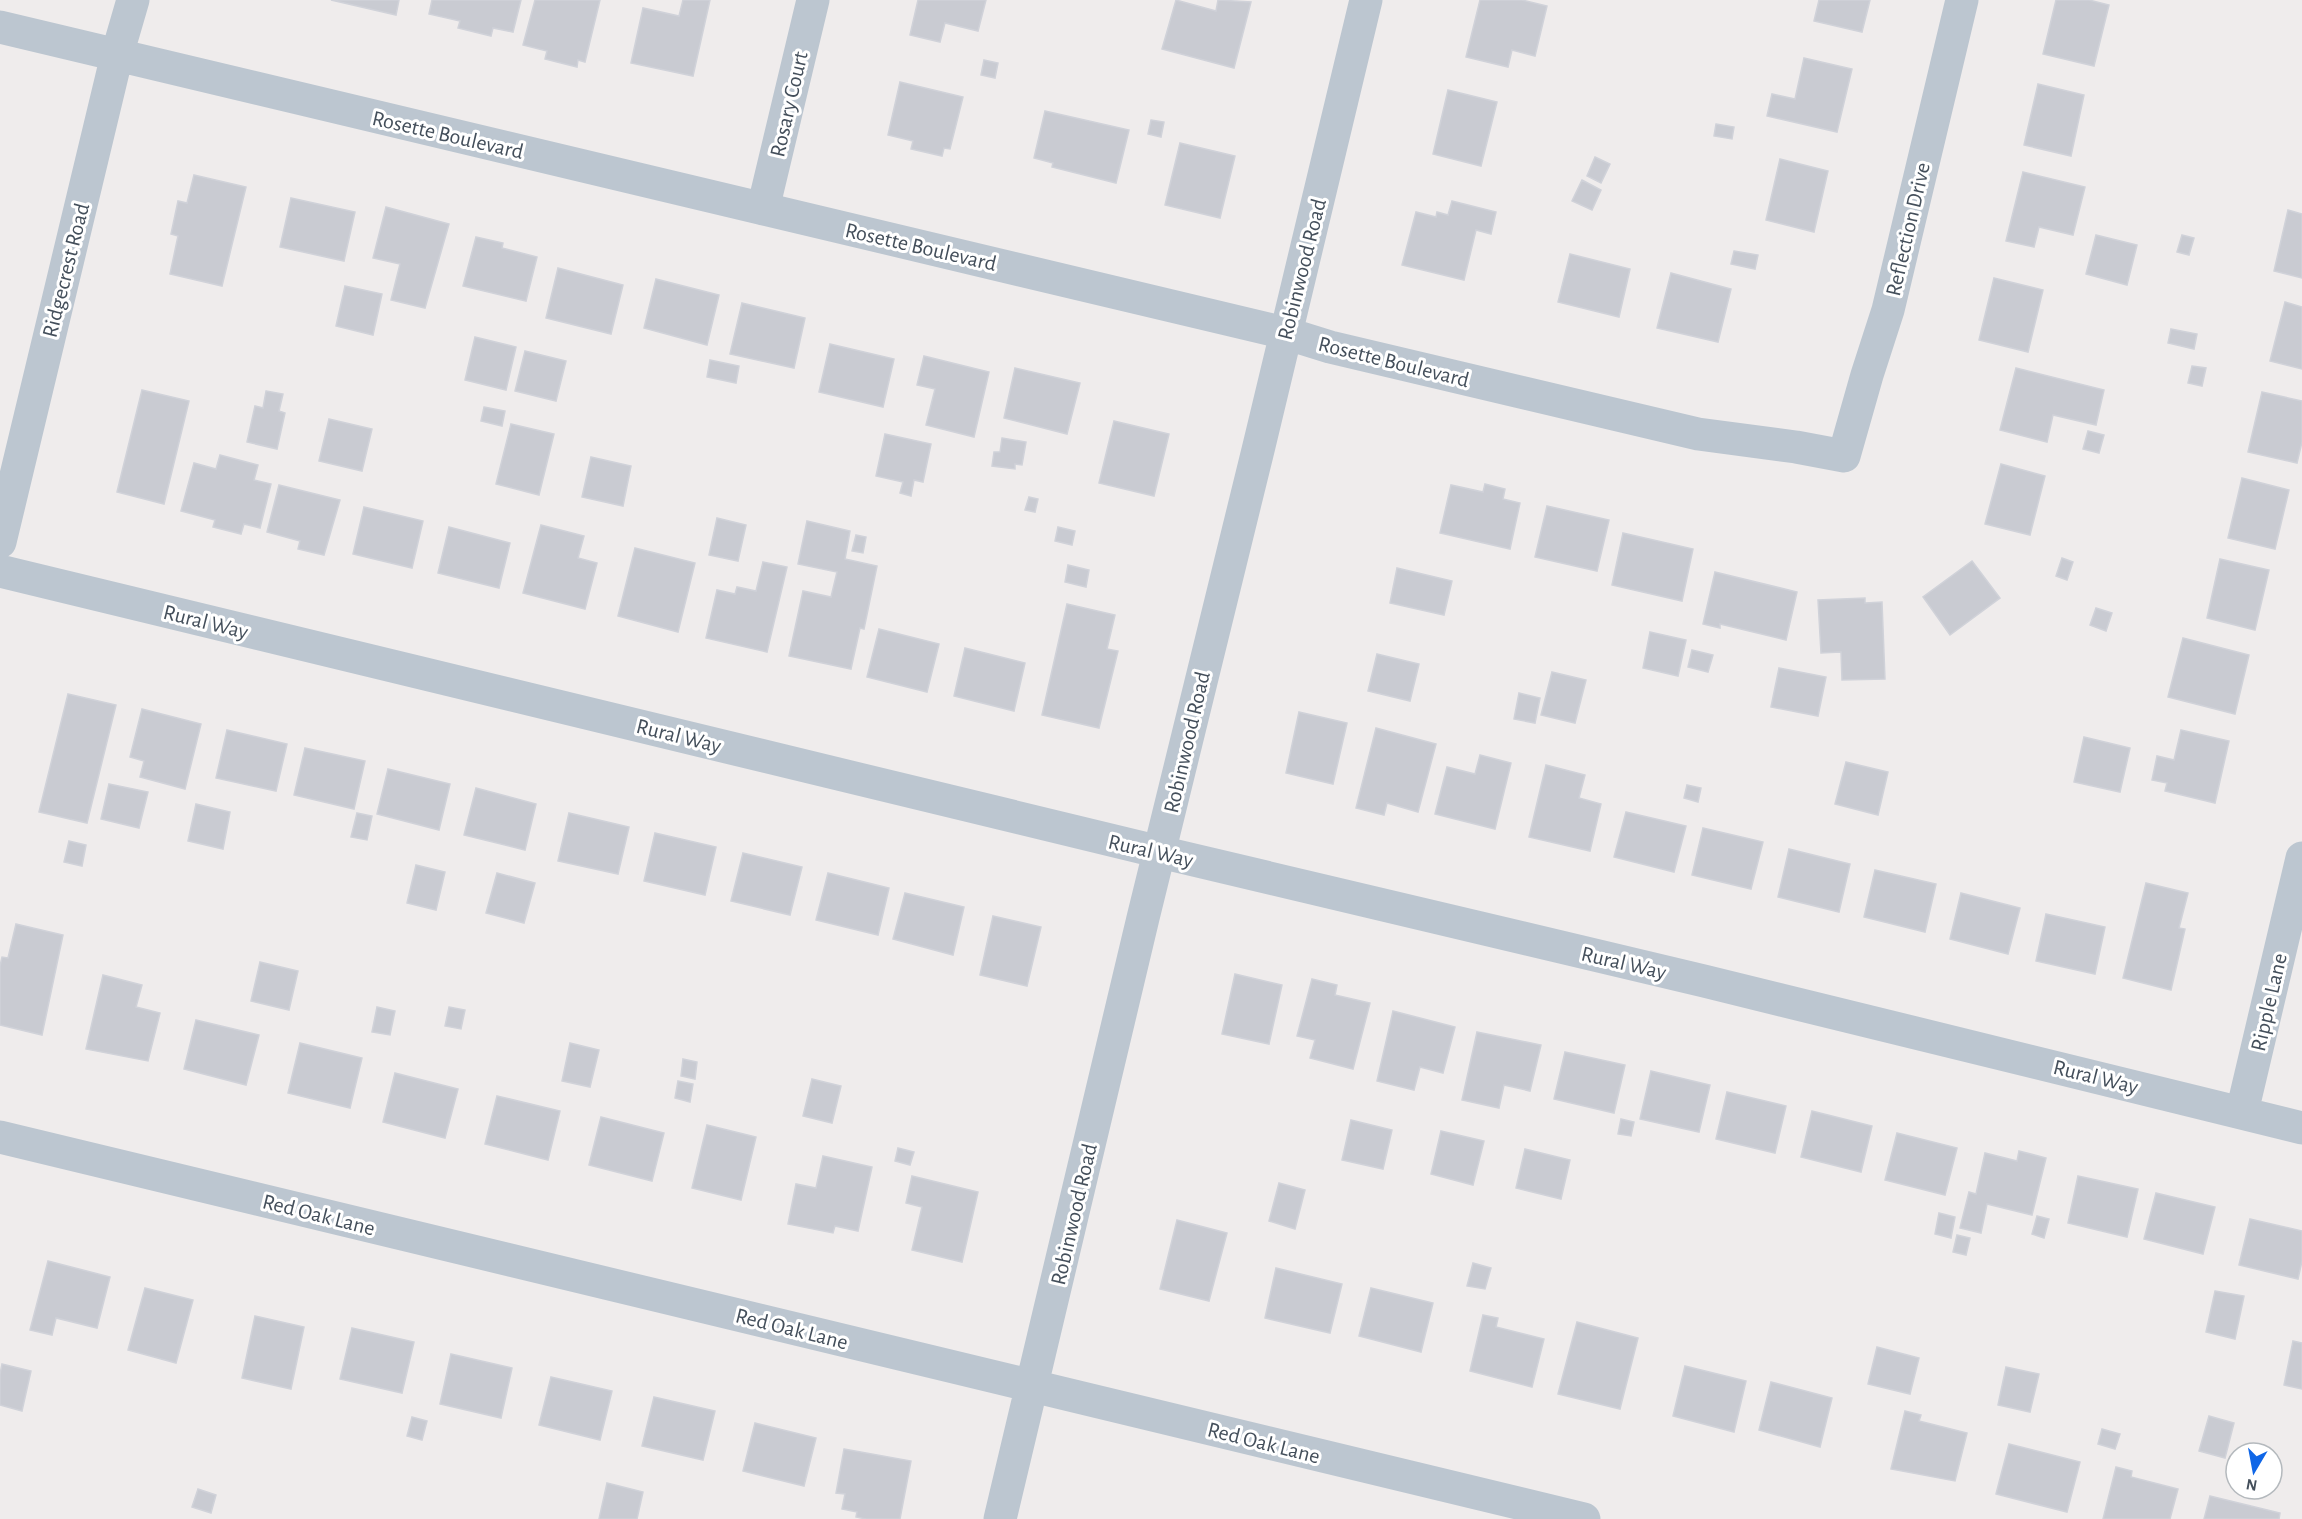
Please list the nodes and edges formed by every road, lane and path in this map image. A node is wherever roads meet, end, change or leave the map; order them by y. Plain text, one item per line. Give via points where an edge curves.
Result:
1 (132, 0) edge
2 (813, 0) edge
3 (1366, 0) edge
4 (1962, 0) edge
5 (0, 27) edge
6 (117, 55) junction
7 (763, 208) junction
8 (1285, 333) junction
9 (1844, 456) joint
10 (0, 542) edge
11 (0, 571) edge
12 (1160, 852) junction
13 (2302, 858) edge
14 (2242, 1112) junction
15 (2302, 1128) edge
16 (0, 1137) edge
17 (1032, 1387) junction
18 (1000, 1519) edge
19 (1584, 1519) edge

1 - 6 street, Ridgecrest Road
2 - 7 street, Rosary Court
3 - 8 street, Robinwood Road
4 - 9 street, Reflection Drive via 1888,310
5 - 6 street, Rosette Boulevard
6 - 7 street, Rosette Boulevard
6 - 10 street, Ridgecrest Road
7 - 8 street, Rosette Boulevard
8 - 9 street, Rosette Boulevard via 1698,434
8 - 12 street, Robinwood Road
11 - 12 street, Rural Way
12 - 14 street, Rural Way
12 - 17 street, Robinwood Road
13 - 14 street, Ripple Lane
14 - 15 street, Rural Way
16 - 17 street, Red Oak Lane
17 - 18 street, Robinwood Road
17 - 19 street, Red Oak Lane

